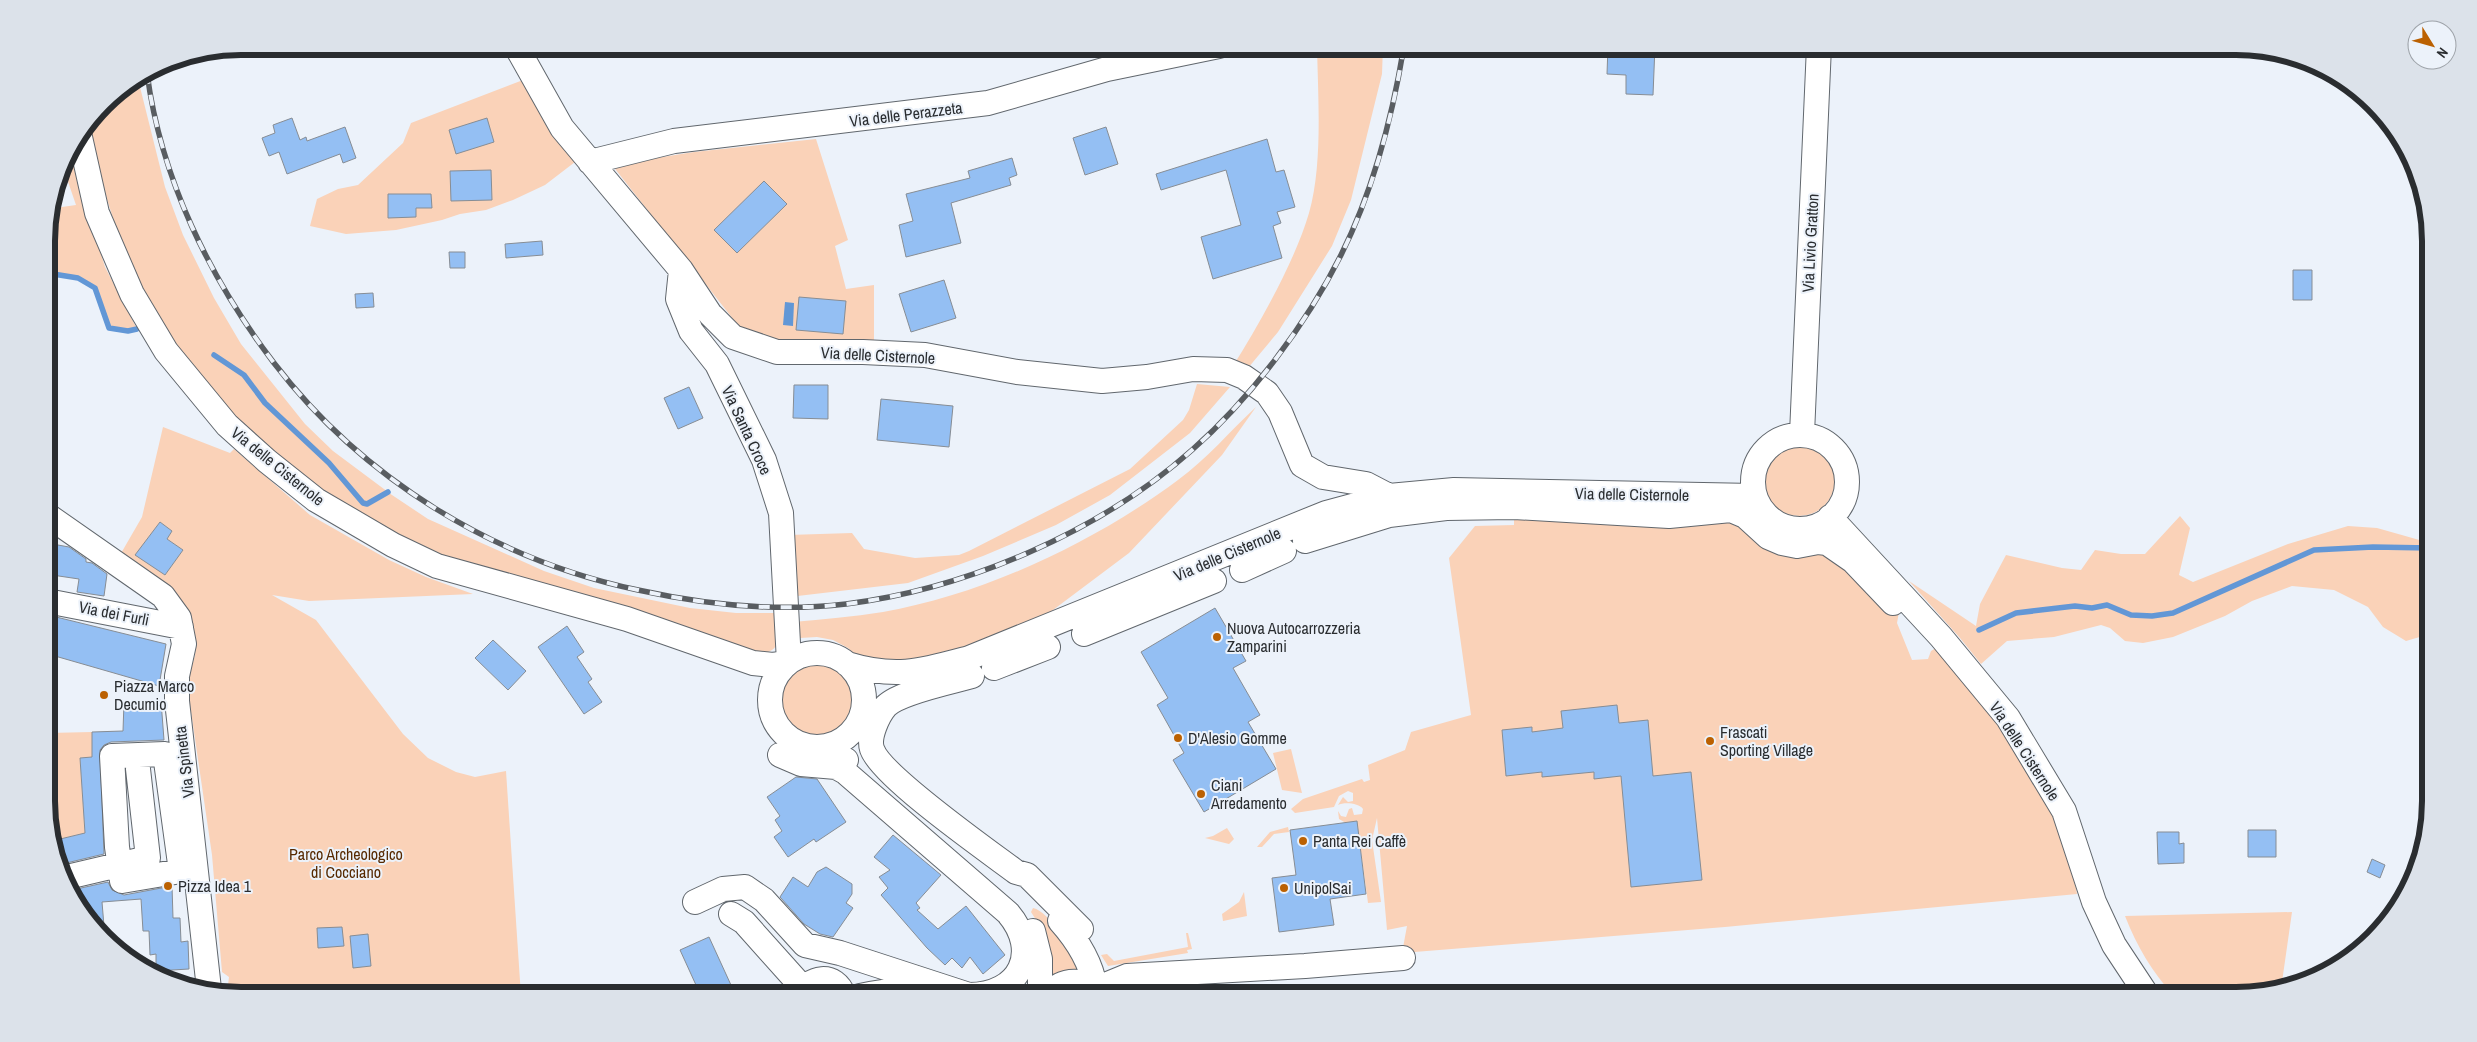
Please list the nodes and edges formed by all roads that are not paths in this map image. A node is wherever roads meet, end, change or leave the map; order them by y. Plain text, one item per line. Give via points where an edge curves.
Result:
1 (521, 55) edge
2 (1175, 55) edge
3 (1819, 55) edge
4 (80, 147) edge
5 (590, 162) junction
6 (681, 270) junction
7 (1802, 434) junction
8 (1389, 496) junction
9 (1761, 497) junction
10 (1830, 517) junction
11 (55, 520) edge
12 (1305, 541) dead end
13 (1284, 551) dead end
14 (1242, 570) dead end
15 (1214, 581) dead end
16 (55, 602) edge
17 (1894, 603) dead end
18 (181, 627) junction
19 (1084, 634) dead end
20 (1048, 647) dead end
21 (719, 652) junction
22 (789, 662) junction
23 (847, 664) junction
24 (994, 668) dead end
25 (926, 669) junction
26 (972, 676) dead end
27 (861, 717) junction
28 (779, 720) junction
29 (807, 747) junction
30 (780, 755) dead end
31 (138, 769) dead end
32 (886, 786) junction
33 (963, 851) junction
34 (120, 864) junction
35 (71, 876) edge
36 (695, 902) dead end
37 (731, 914) dead end
38 (1081, 929) dead end
39 (1403, 958) dead end
40 (1040, 959) junction
41 (207, 983) edge
42 (797, 987) edge
43 (807, 987) edge
44 (838, 987) edge
45 (947, 987) edge
46 (1003, 987) edge
47 (1020, 987) edge
48 (1040, 987) edge
49 (1057, 987) edge
50 (1092, 987) edge
51 (1098, 987) edge
52 (1104, 987) edge
53 (2142, 987) edge

1 - 5 street, Via delle Cisternole via 562,128
2 - 5 street, Via delle Perazzeta via 1107,69 988,103 674,141
3 - 7 street, Via Livio Gratton
4 - 21 street, Via delle Cisternole via 97,213 132,294 166,351 227,425 267,462 316,500 393,545 437,566 627,619
5 - 6 street, Via delle Cisternole
6 - 8 street, Via delle Cisternole via 710,314 733,337 777,352 925,355 1017,372 1102,381 1147,378 1193,369 1227,370 1267,393 1280,412 1302,465 1323,477 1366,484
6 - 22 street, Via Santa Croce via 678,299 691,331 717,364 764,460 781,513
7 - 9 street via 1782,437 1766,447 1754,466 1752,478
7 - 10 street via 1822,439 1842,459 1847,474 1846,495
8 - 9 street, Via delle Cisternole via 1454,490
8 - 25 street, Via delle Cisternole via 1326,513 1032,634 969,658
9 - 10 street via 1764,514 1781,526 1806,529 1820,525
10 - 53 street, Via delle Cisternole via 1941,637 2008,718 2064,812 2094,902 2114,945
11 - 18 street, Via Spinetta via 163,596 179,618
12 - 17 street via 1372,520 1425,509 1514,507 1669,516 1731,510 1745,516 1768,537 1782,543 1797,546 1828,543 1853,561
13 - 14 street
15 - 19 street
16 - 18 street, Via dei Furli
18 - 41 street, Via Spinetta via 184,644 176,676 176,702
20 - 24 street
21 - 22 street, Via delle Cisternole via 753,663 773,665
21 - 28 street, Via delle Cisternole via 758,685
22 - 23 street via 809,654 829,655
22 - 28 street via 772,687 770,699
23 - 25 street, Via delle Cisternole via 875,672
23 - 27 street via 858,676 864,694
25 - 27 street, Via delle Cisternole via 885,689
26 - 38 street via 900,697 887,706 875,728 873,750 902,784 1016,872 1026,875
27 - 29 street via 850,734 836,744
27 - 32 street via 862,748 877,777
28 - 29 street via 778,728 793,741
29 - 32 street via 853,763
30 - 46 street via 801,764 836,767 845,772 1008,912 1024,938 1025,954 1012,981
31 - 34 street via 148,858
32 - 33 street
33 - 40 street via 1016,902 1031,923
33 - 51 street via 1043,903 1081,948
34 - 34 street via 122,881 181,872 165,754 112,756
34 - 35 street
36 - 45 street via 723,889 745,887 764,900 805,945
37 - 42 street via 744,922
39 - 52 street via 1127,976
40 - 47 street
40 - 48 street
43 - 44 street via 818,978 828,979
49 - 50 street via 1073,981

